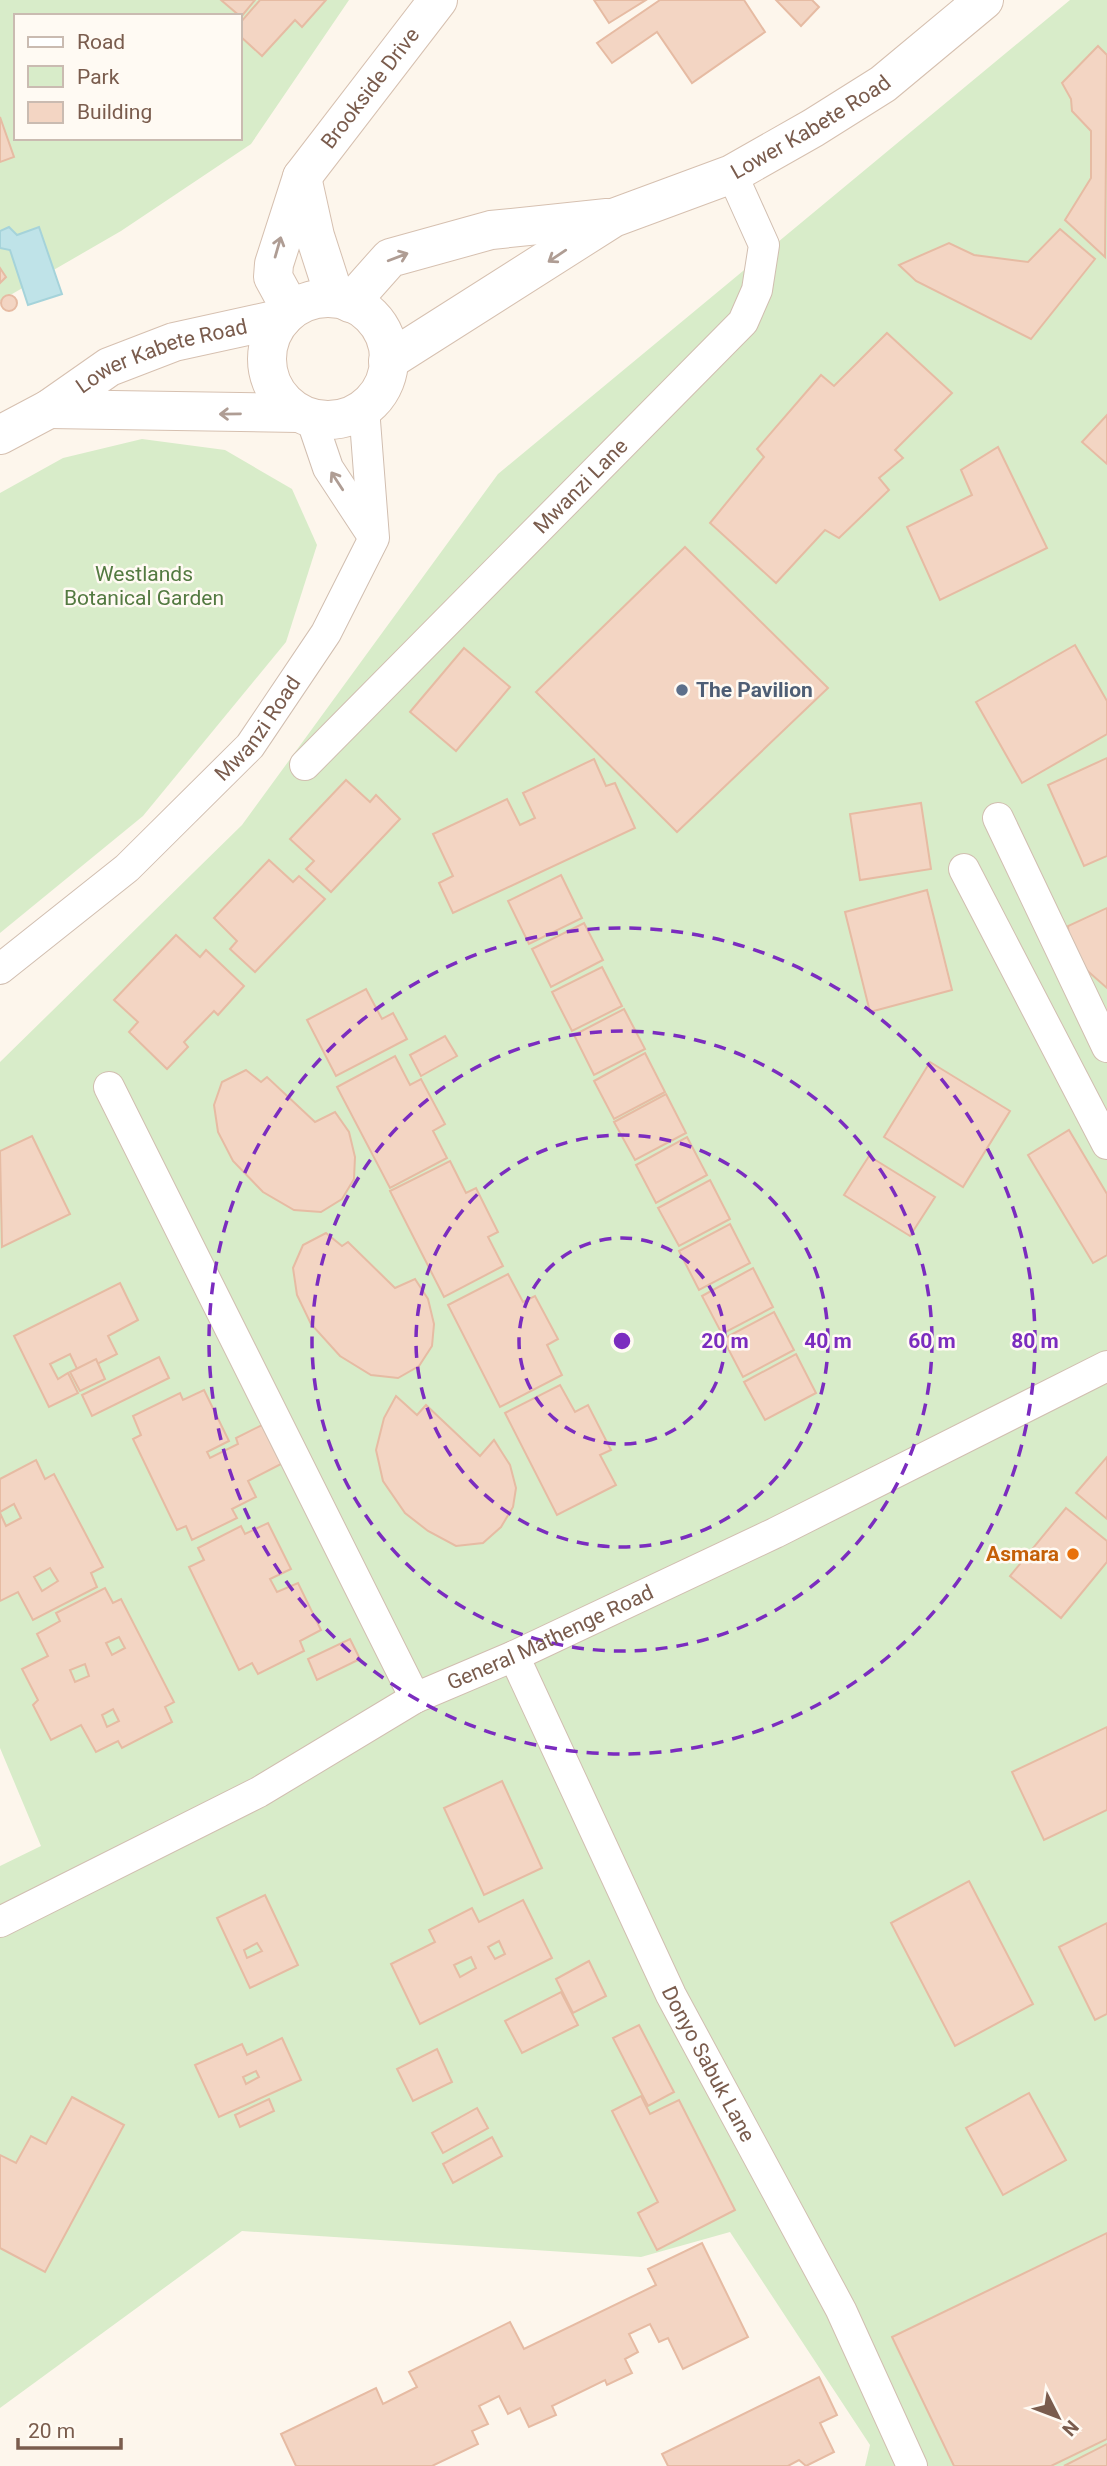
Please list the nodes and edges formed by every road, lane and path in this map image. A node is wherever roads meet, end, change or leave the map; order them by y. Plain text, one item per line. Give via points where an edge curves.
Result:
1 (438, 0) edge
2 (985, 0) edge
3 (732, 174) junction
4 (302, 177) junction
5 (613, 218) junction
6 (342, 301) junction
7 (287, 314) junction
8 (388, 361) junction
9 (364, 408) junction
10 (49, 409) junction
11 (305, 416) junction
12 (0, 435) edge
13 (374, 538) junction
14 (305, 765) dead end
15 (998, 818) dead end
16 (964, 869) dead end
17 (0, 969) edge
18 (1107, 1047) edge
19 (109, 1087) dead end
20 (1107, 1144) edge
21 (1107, 1366) edge
22 (514, 1656) junction
23 (415, 1699) junction
24 (0, 1922) edge
25 (912, 2466) edge

1 - 4 main road, Brookside Drive
2 - 3 main road, Lower Kabete Road via 883,84
3 - 5 main road, Lower Kabete Road
3 - 14 street, Mwanzi Lane via 764,245 757,290 743,322
4 - 6 main road via 316,236
7 -> 4 main road, Brookside Drive via 273,277 274,264
6 -> 5 main road, Lower Kabete Road via 390,258 491,230
5 -> 8 main road, Lower Kabete Road
6 - 7 main road via 312,301
6 - 8 main road via 374,319 385,340
7 - 10 main road, Lower Kabete Road via 174,342 109,367
7 - 11 main road via 271,337 266,358 270,380 281,399
8 - 9 main road via 379,390
9 - 11 main road via 330,420
9 - 13 street
11 -> 10 main road, Lower Kabete Road
10 - 12 main road, Lower Kabete Road
13 -> 11 street via 328,468
13 - 17 street, Mwanzi Road via 326,633 250,746 127,868
15 - 18 street
16 - 20 street
19 - 23 street
21 - 22 street, General Mathenge Road via 775,1533
22 - 23 street, General Mathenge Road
22 - 25 street, Donyo Sabuk Lane via 671,1995 841,2310
23 - 24 street, General Mathenge Road via 259,1792

